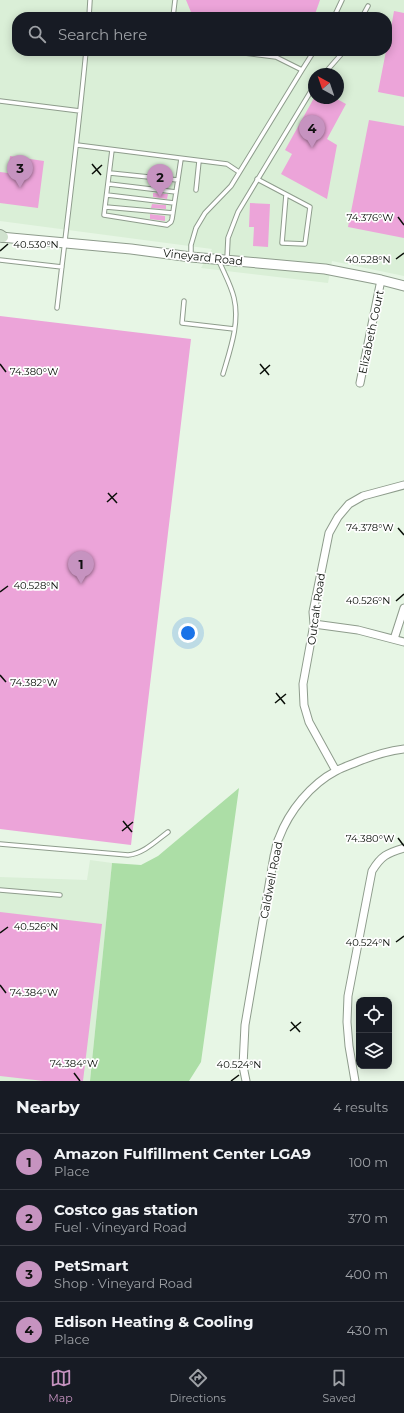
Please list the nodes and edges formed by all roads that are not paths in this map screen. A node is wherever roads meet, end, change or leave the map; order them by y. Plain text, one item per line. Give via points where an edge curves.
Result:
1 (90, 0) edge
2 (175, 0) edge
3 (342, 0) edge
4 (368, 6) dead end
5 (89, 12) edge
6 (174, 12) edge
7 (336, 12) edge
8 (365, 12) edge
9 (86, 56) edge
10 (268, 56) edge
11 (311, 56) edge
12 (340, 56) edge
13 (329, 68) edge
14 (302, 70) junction
15 (308, 96) edge
16 (0, 101) edge
17 (80, 111) junction
18 (77, 145) junction
19 (112, 150) junction
20 (181, 159) junction
21 (199, 161) junction
22 (239, 172) junction
23 (110, 173) junction
24 (257, 179) junction
25 (178, 180) junction
26 (109, 184) junction
27 (196, 190) dead end
28 (176, 192) junction
29 (286, 195) junction
30 (107, 196) junction
31 (174, 203) junction
32 (106, 207) junction
33 (173, 213) junction
34 (1, 236) edge
35 (64, 242) junction
36 (191, 257) junction
37 (0, 260) edge
38 (222, 260) junction
39 (62, 267) junction
40 (381, 280) junction
41 (404, 286) edge
42 (184, 301) dead end
43 (57, 308) dead end
44 (234, 329) junction
45 (223, 374) dead end
46 (360, 383) dead end
47 (404, 485) edge
48 (404, 608) edge
49 (314, 624) junction
50 (394, 639) junction
51 (404, 642) edge
52 (404, 749) edge
53 (336, 771) junction
54 (168, 832) dead end
55 (0, 844) edge
56 (404, 848) edge
57 (0, 890) edge
58 (60, 894) dead end
59 (246, 1081) edge
60 (354, 1081) edge

1 - 5 lane
2 - 6 lane
3 - 7 lane
4 - 8 lane
9 - 17 lane
10 - 14 lane via 276,57
11 - 14 lane
12 - 13 lane
14 - 22 lane
15 - 24 lane
16 - 17 lane
17 - 18 lane
18 - 19 lane
18 - 35 lane
19 - 20 lane
19 - 23 lane
20 - 21 lane
20 - 25 lane
21 - 22 lane via 227,164
21 - 27 lane
22 - 36 lane via 231,186 205,213 196,228 191,245
23 - 25 lane
23 - 26 lane
24 - 29 lane
24 - 38 lane via 238,212
25 - 28 lane
26 - 28 lane
26 - 30 lane
28 - 31 lane
29 - 29 lane via 310,207 305,244 282,243
30 - 31 lane
30 - 32 lane
31 - 33 lane
32 - 33 lane
32 - 33 lane via 104,215 167,225 171,222
34 - 35 street, Vineyard Road
35 - 36 street, Vineyard Road
35 - 39 lane
36 - 38 street, Vineyard Road
37 - 39 lane
38 - 40 street, Vineyard Road via 325,269
38 - 44 lane via 234,299
39 - 43 lane
40 - 41 street, Vineyard Road
40 - 46 street, Elizabeth Court
42 - 44 lane via 182,323
44 - 45 lane
47 - 49 street, Outcalt Road via 362,496 349,504 338,517 329,533 313,612
48 - 50 street
49 - 50 street via 358,630
49 - 53 street, Outcalt Road via 303,684 304,705 309,722
50 - 51 street
52 - 53 street, Caldwell Road via 369,757
53 - 59 street, Caldwell Road via 318,783 299,803 279,838 245,1025 243,1066
54 - 55 lane via 144,850 132,855
56 - 60 street via 387,853 372,871 348,996 347,1022
57 - 58 lane

